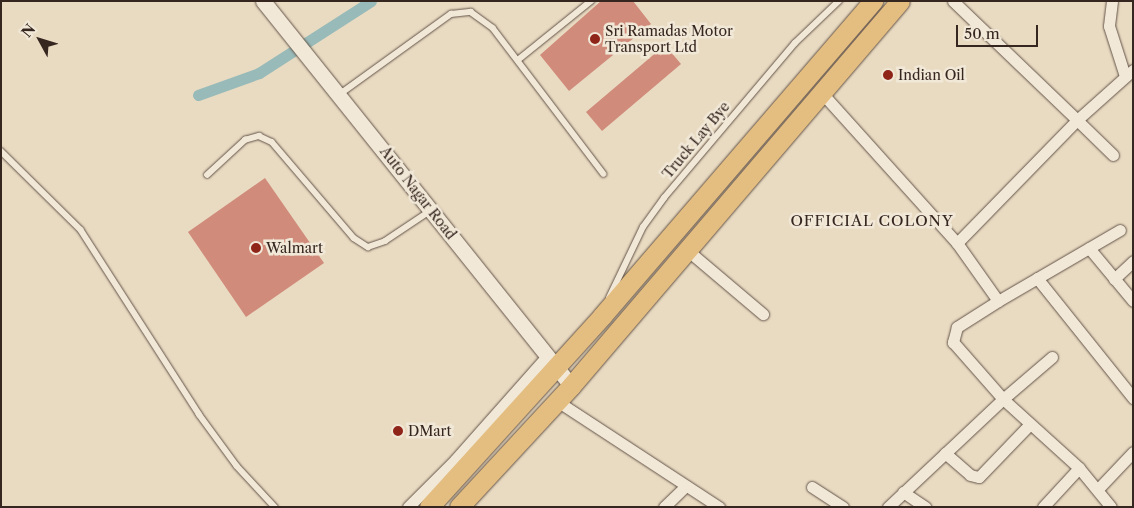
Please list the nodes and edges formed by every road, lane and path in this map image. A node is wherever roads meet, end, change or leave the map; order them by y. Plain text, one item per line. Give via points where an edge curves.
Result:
1 (264, 1) edge
2 (591, 1) edge
3 (839, 1) edge
4 (873, 1) edge
5 (900, 1) edge
6 (953, 1) edge
7 (1112, 1) edge
8 (518, 60) junction
9 (1129, 73) edge
10 (821, 92) junction
11 (340, 94) junction
12 (1077, 120) junction
13 (1, 151) edge
14 (1113, 155) dead end
15 (604, 174) dead end
16 (207, 175) dead end
17 (432, 209) junction
18 (1120, 230) dead end
19 (957, 243) junction
20 (1089, 248) junction
21 (686, 249) junction
22 (1133, 261) edge
23 (1037, 278) junction
24 (1114, 279) junction
25 (998, 301) junction
26 (1133, 301) edge
27 (763, 314) dead end
28 (602, 316) junction
29 (1052, 356) dead end
30 (551, 361) junction
31 (571, 386) junction
32 (1133, 398) edge
33 (1003, 400) junction
34 (557, 401) junction
35 (1030, 425) junction
36 (1133, 452) edge
37 (945, 453) junction
38 (1079, 468) junction
39 (686, 486) junction
40 (812, 487) dead end
41 (1098, 489) junction
42 (903, 492) junction
43 (275, 507) edge
44 (408, 507) edge
45 (429, 507) edge
46 (459, 507) edge
47 (664, 507) edge
48 (719, 507) edge
49 (843, 507) edge
50 (888, 507) edge
51 (925, 507) edge
52 (1043, 507) edge
53 (1111, 507) edge

1 - 11 street, Auto Nagar Road
2 - 8 lane
3 - 28 lane, Truck Lay Bye via 794,43 664,198 620,269
4 - 28 main road
5 - 10 main road
6 - 12 street
7 - 9 street via 1109,26
8 - 11 lane via 482,17 460,12 444,19
8 - 15 lane
9 - 12 street
10 - 19 street
10 - 21 main road
11 - 17 street, Auto Nagar Road
12 - 14 street
12 - 19 street
13 - 43 lane via 81,230 199,414 237,466
16 - 17 lane via 245,140 266,138 354,238 368,247 385,241
17 - 30 street, Auto Nagar Road
18 - 20 street
19 - 25 street
20 - 23 street
20 - 24 street
21 - 27 street
21 - 31 main road
22 - 24 street
23 - 25 street
23 - 32 street
24 - 26 street
25 - 33 street via 957,327 953,342
28 - 30 main road
29 - 33 street
30 - 31 street, Auto Nagar Road
30 - 44 street
30 - 45 main road
31 - 34 main road
33 - 35 street
33 - 37 street
34 - 39 street
34 - 46 main road
35 - 37 street via 979,477 970,475
35 - 38 street
36 - 41 street
37 - 42 street
38 - 41 street
38 - 52 street
39 - 47 street
39 - 48 street
40 - 49 street
41 - 53 street
42 - 50 street
42 - 51 street

